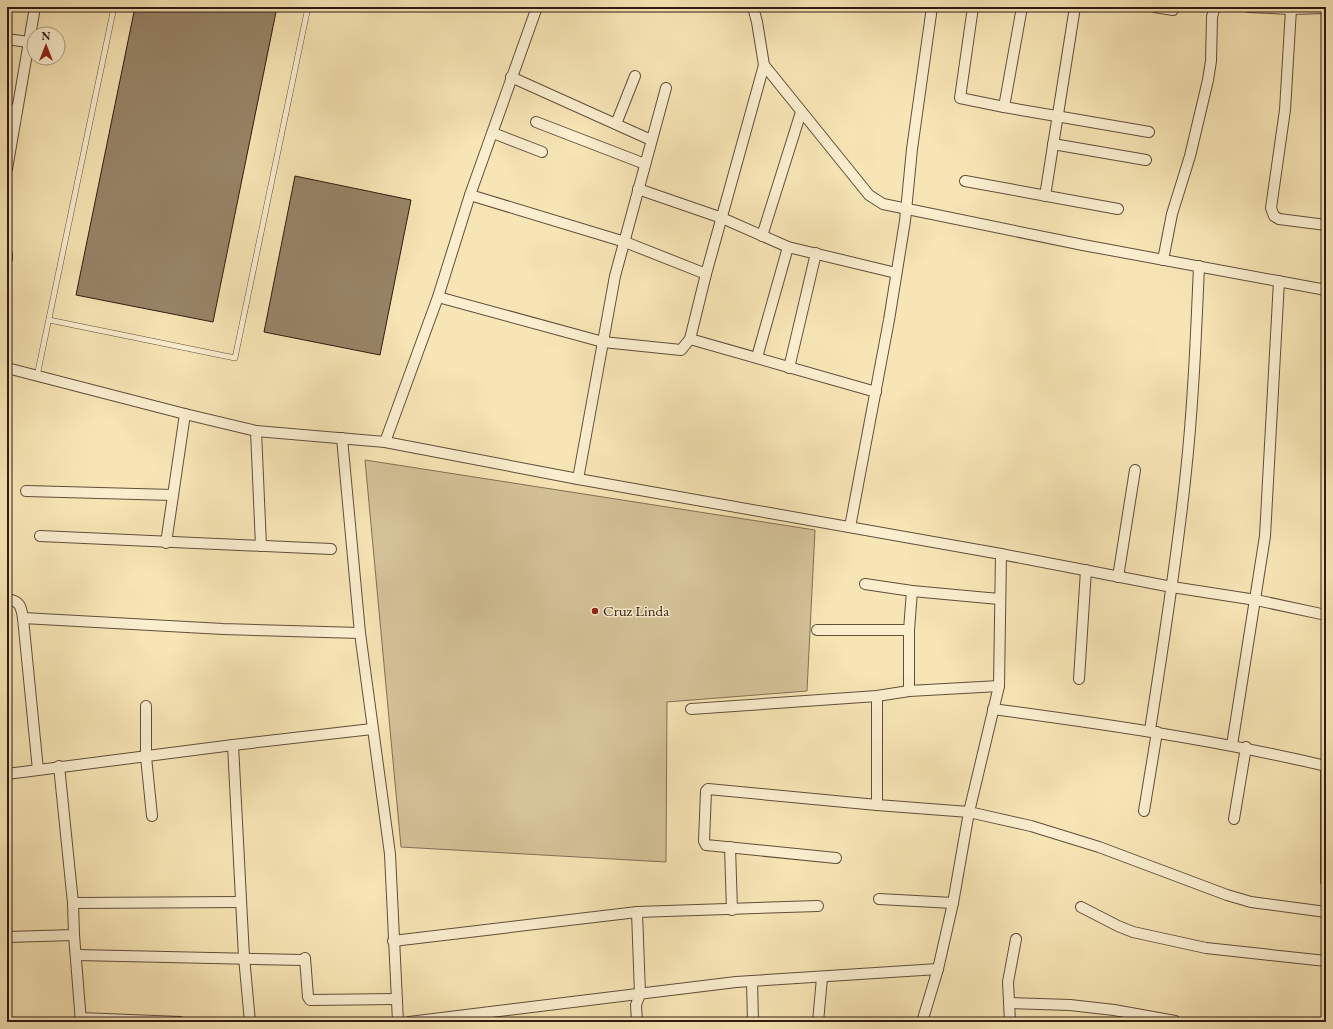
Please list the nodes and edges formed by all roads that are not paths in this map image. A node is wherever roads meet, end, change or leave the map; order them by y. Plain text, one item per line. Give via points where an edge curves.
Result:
1 (35, 7) edge
2 (114, 7) edge
3 (308, 7) edge
4 (537, 7) edge
5 (753, 7) edge
6 (932, 7) edge
7 (973, 7) edge
8 (1022, 7) edge
9 (1075, 7) edge
10 (1155, 7) edge
11 (1217, 7) edge
12 (1249, 7) edge
13 (1326, 8) edge
14 (1173, 10) dead end
15 (1291, 10) junction
16 (31, 26) edge
17 (7, 39) edge
18 (26, 42) edge
19 (26, 50) edge
20 (764, 65) junction
21 (635, 76) dead end
22 (511, 77) junction
23 (666, 88) dead end
24 (1004, 107) junction
25 (12, 109) edge
26 (801, 112) junction
27 (1057, 116) junction
28 (536, 122) dead end
29 (616, 124) junction
30 (1149, 132) dead end
31 (493, 133) junction
32 (651, 140) junction
33 (1053, 144) junction
34 (542, 152) dead end
35 (1146, 160) dead end
36 (645, 164) junction
37 (7, 169) edge
38 (966, 181) dead end
39 (638, 189) junction
40 (470, 194) junction
41 (1045, 196) junction
42 (905, 210) junction
43 (1118, 210) dead end
44 (722, 218) junction
45 (1326, 225) edge
46 (762, 236) junction
47 (625, 242) junction
48 (788, 247) junction
49 (816, 253) junction
50 (7, 254) edge
51 (7, 259) edge
52 (1163, 260) junction
53 (1199, 266) junction
54 (896, 273) junction
55 (706, 274) junction
56 (1279, 281) junction
57 (1326, 290) edge
58 (438, 297) junction
59 (48, 320) junction
60 (690, 340) junction
61 (603, 342) junction
62 (757, 357) junction
63 (7, 368) edge
64 (789, 368) junction
65 (37, 376) junction
66 (876, 392) junction
67 (185, 414) junction
68 (256, 431) junction
69 (342, 438) junction
70 (385, 442) junction
71 (1135, 470) dead end
72 (578, 479) junction
73 (26, 491) dead end
74 (173, 495) junction
75 (850, 527) junction
76 (40, 536) dead end
77 (166, 543) junction
78 (261, 546) junction
79 (331, 549) dead end
80 (1001, 554) junction
81 (1086, 570) junction
82 (1118, 577) junction
83 (865, 584) dead end
84 (1172, 587) junction
85 (912, 591) junction
86 (7, 599) edge
87 (999, 600) junction
88 (1256, 600) junction
89 (1326, 615) edge
90 (23, 618) junction
91 (817, 630) dead end
92 (909, 630) junction
93 (360, 633) junction
94 (1079, 679) dead end
95 (999, 686) junction
96 (909, 691) junction
97 (877, 696) junction
98 (146, 706) dead end
99 (691, 709) dead end
100 (993, 709) junction
101 (372, 730) junction
102 (1154, 731) junction
103 (233, 745) junction
104 (1232, 745) junction
105 (1246, 747) junction
106 (146, 756) junction
107 (1326, 764) edge
108 (59, 766) junction
109 (38, 770) junction
110 (7, 774) edge
111 (876, 805) junction
112 (1144, 811) dead end
113 (969, 812) junction
114 (152, 816) dead end
115 (1234, 819) dead end
116 (730, 847) junction
117 (836, 858) dead end
118 (1326, 882) edge
119 (879, 899) dead end
120 (241, 902) junction
121 (73, 903) junction
122 (953, 903) junction
123 (818, 906) dead end
124 (1081, 907) dead end
125 (732, 910) junction
126 (638, 912) junction
127 (1326, 912) edge
128 (74, 935) junction
129 (7, 937) edge
130 (1016, 939) dead end
131 (393, 941) junction
132 (77, 955) junction
133 (244, 958) junction
134 (1326, 961) edge
135 (938, 969) junction
136 (822, 978) junction
137 (752, 981) junction
138 (640, 994) junction
139 (396, 999) junction
140 (1009, 1003) junction
141 (81, 1020) edge
142 (1175, 1021) dead end
143 (180, 1022) edge
144 (250, 1022) edge
145 (398, 1022) edge
146 (409, 1022) edge
147 (637, 1022) edge
148 (753, 1022) edge
149 (818, 1022) edge
150 (922, 1022) edge
151 (1010, 1022) edge

1 - 16 street
2 - 59 lane
3 - 59 lane via 235,358
4 - 22 street
5 - 20 street
6 - 42 street
7 - 24 street via 960,98
8 - 24 street
9 - 27 street
10 - 14 street
11 - 52 street via 1212,17 1211,61 1202,111 1172,214
12 - 15 street
13 - 15 street
15 - 45 street via 1285,110 1271,208 1274,216 1279,219
17 - 18 street
19 - 25 street
20 - 26 street
20 - 44 street
21 - 29 street
22 - 29 street
22 - 31 street
23 - 32 street
24 - 27 street
25 - 37 street
26 - 42 street via 869,195 883,204
26 - 46 street
27 - 30 street
27 - 33 street
28 - 36 street
29 - 32 street
31 - 34 street
31 - 40 street
32 - 36 street
33 - 35 street
33 - 41 street
36 - 39 street
38 - 41 street
39 - 44 street
39 - 47 street
40 - 47 street
40 - 58 street
41 - 43 street
42 - 52 street
42 - 54 street
44 - 46 street
44 - 55 street
46 - 48 street
47 - 55 street
47 - 61 street via 615,276
48 - 49 street
48 - 62 street
49 - 54 street
49 - 64 street
50 - 51 street
52 - 53 street
53 - 56 street
53 - 84 street via 1186,480
54 - 66 street
55 - 60 street
56 - 57 street
56 - 88 street via 1265,536
58 - 61 street
58 - 70 street
59 - 65 lane
60 - 61 street via 681,350
60 - 62 street
61 - 72 street
62 - 64 street
63 - 65 street
64 - 66 street
65 - 67 street
66 - 75 street
67 - 68 street
67 - 74 street
68 - 69 street
68 - 78 street
69 - 70 street
69 - 93 street
70 - 72 street
71 - 82 street
72 - 75 street
73 - 74 street
74 - 77 street
75 - 80 street
76 - 77 street
77 - 78 street
78 - 79 street
80 - 81 street
80 - 87 street
81 - 82 street
81 - 94 street
82 - 84 street
83 - 85 street
84 - 88 street
84 - 102 street
85 - 87 street
85 - 92 street
86 - 90 street via 16,600 20,604
87 - 95 street
88 - 89 street
88 - 104 street
90 - 93 street via 223,629
90 - 109 street
91 - 92 street
92 - 96 street
93 - 101 street
95 - 96 street
95 - 100 street
96 - 97 street
97 - 99 street
97 - 111 street
98 - 106 street
100 - 102 street
100 - 113 street
101 - 103 street
101 - 131 street via 390,854
102 - 104 street
102 - 112 street
103 - 106 street
103 - 120 street
104 - 105 street
105 - 107 street
105 - 115 street
106 - 108 street
106 - 114 street
107 - 118 street
108 - 109 street
108 - 121 street
109 - 110 street
111 - 113 street
111 - 116 street via 708,790 704,841 706,845
113 - 122 street
113 - 127 street via 1031,826 1099,847 1251,902
116 - 117 street
116 - 125 street
119 - 122 street
120 - 121 street
120 - 133 street
121 - 128 street
122 - 135 street
123 - 125 street
124 - 134 street via 1118,926 1192,945
125 - 126 street
126 - 131 street
126 - 138 street
128 - 129 street
128 - 132 street
130 - 140 street via 1010,969
131 - 139 street
132 - 133 street
132 - 141 street
133 - 139 street via 304,958 308,997 313,1001
133 - 144 street
135 - 136 street
135 - 150 street
136 - 137 street
136 - 149 street
137 - 138 street
137 - 148 street
138 - 146 street
138 - 147 street via 636,1005
139 - 145 street
140 - 142 street via 1070,1005
140 - 151 street
141 - 143 street

